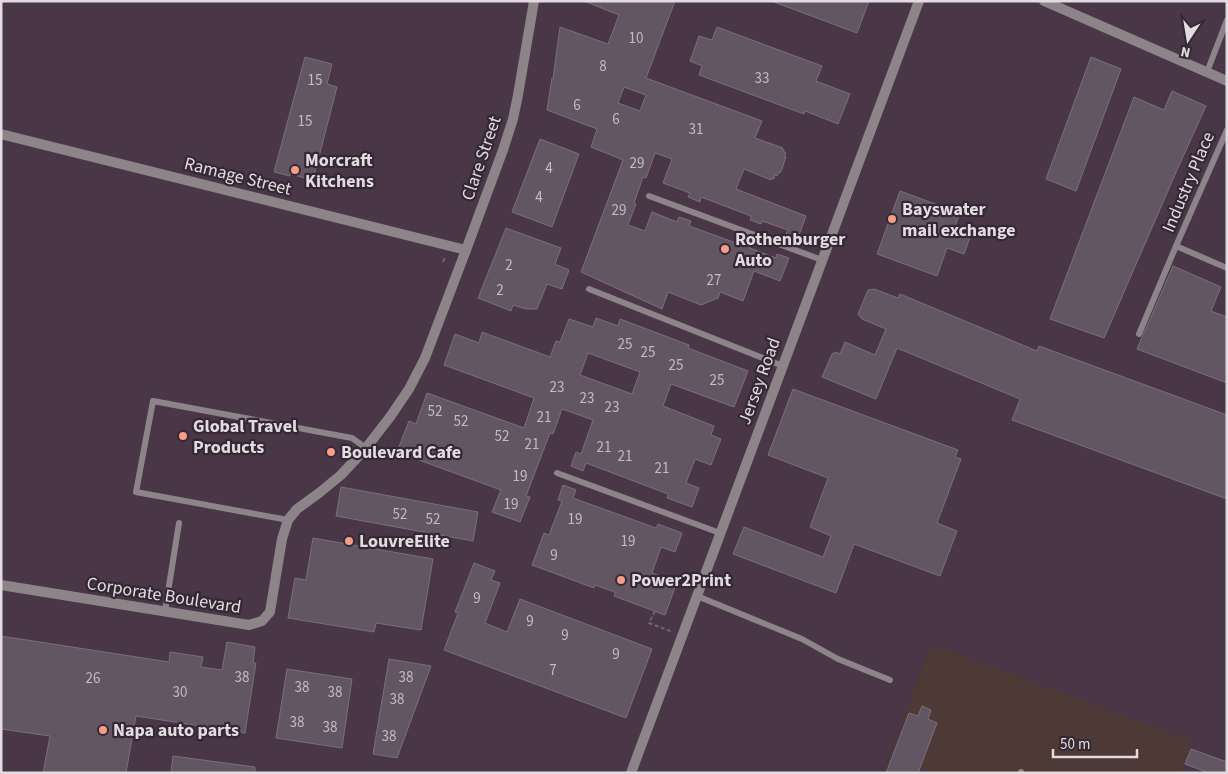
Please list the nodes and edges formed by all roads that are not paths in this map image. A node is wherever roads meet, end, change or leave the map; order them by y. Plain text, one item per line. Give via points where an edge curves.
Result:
1 (534, 1) edge
2 (919, 1) edge
3 (1044, 1) edge
4 (1227, 20) edge
5 (1207, 72) junction
6 (1227, 81) edge
7 (1227, 130) edge
8 (1, 134) edge
9 (649, 196) dead end
10 (1176, 246) junction
11 (466, 250) junction
12 (822, 260) junction
13 (1227, 268) edge
14 (589, 289) dead end
15 (440, 320) joint
16 (1139, 334) dead end
17 (783, 366) junction
18 (366, 448) junction
19 (557, 473) dead end
20 (288, 520) junction
21 (180, 522) dead end
22 (720, 534) junction
23 (1, 585) edge
24 (697, 596) junction
25 (165, 611) junction
26 (890, 680) dead end
27 (630, 773) edge

1 - 11 street, Clare Street via 513,119
2 - 12 street, Jersey Road
3 - 5 street
4 - 5 lane
5 - 6 street
7 - 10 lane, Industry Place
8 - 11 street, Ramage Street
9 - 12 lane
10 - 13 lane, Industry Place
10 - 16 lane, Industry Place
11 - 15 street, Clare Street
12 - 17 street, Jersey Road
14 - 17 lane
15 - 18 street, Corporate Boulevard via 409,389
17 - 22 street, Jersey Road
18 - 20 street, Corporate Boulevard
18 - 20 lane via 352,438 153,400 136,492
19 - 22 lane
20 - 25 street, Corporate Boulevard via 270,612 262,621 249,625
21 - 25 lane
22 - 24 street, Jersey Road
23 - 25 street, Corporate Boulevard
24 - 26 lane
24 - 27 street, Jersey Road

